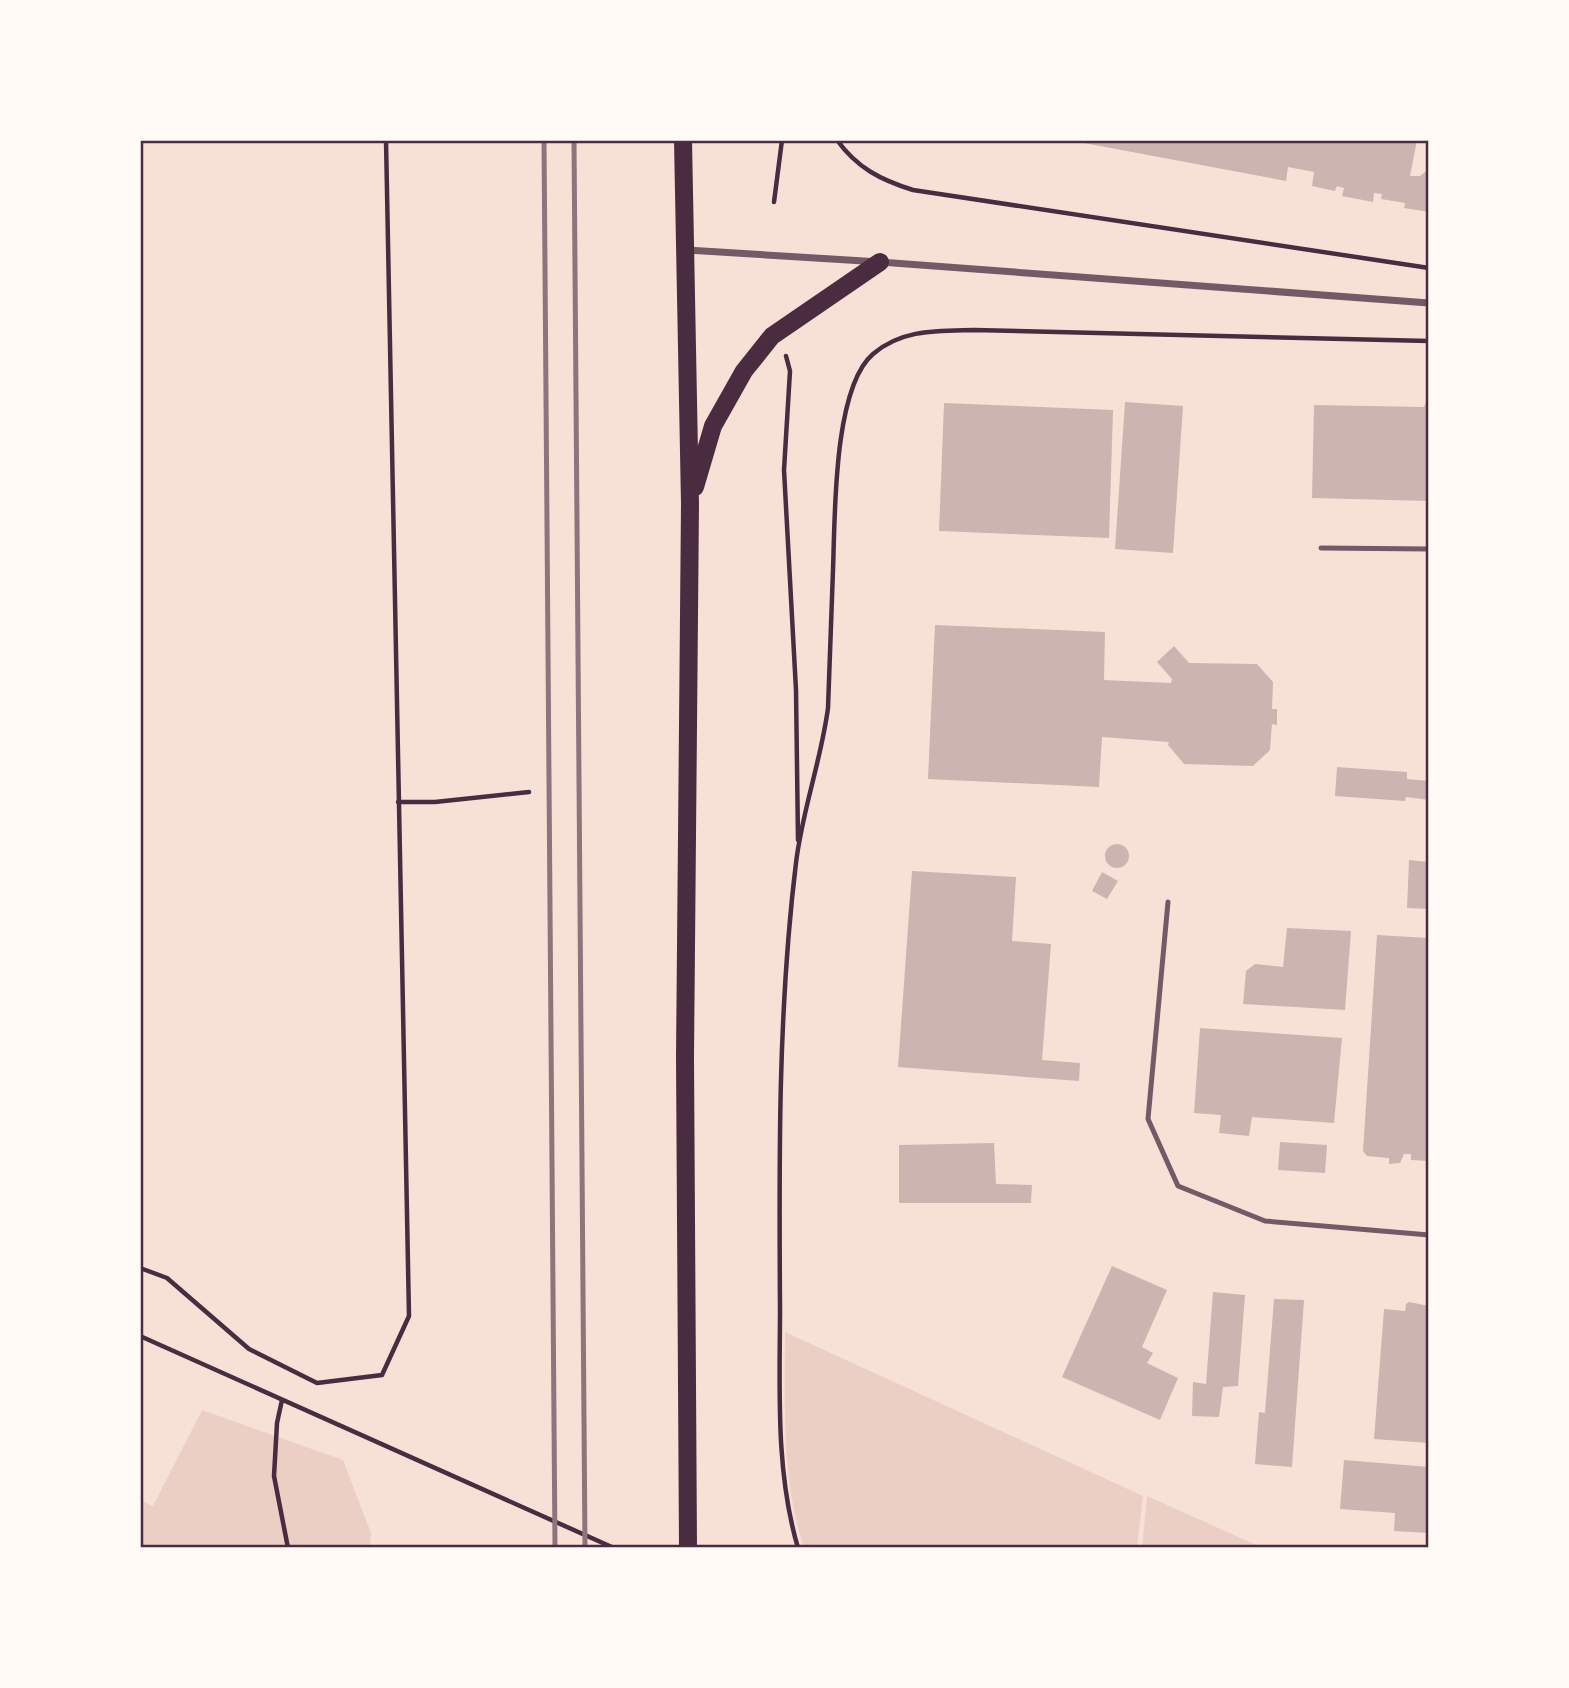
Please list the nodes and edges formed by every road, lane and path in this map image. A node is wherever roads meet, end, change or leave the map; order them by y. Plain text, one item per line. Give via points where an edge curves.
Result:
1 (386, 140) edge
2 (683, 140) edge
3 (782, 140) edge
4 (837, 140) edge
5 (774, 202) dead end
6 (686, 250) junction
7 (880, 262) junction
8 (1429, 268) edge
9 (1429, 303) edge
10 (1429, 341) edge
11 (785, 352) dead end
12 (690, 504) junction
13 (1321, 548) dead end
14 (1429, 549) edge
15 (529, 792) dead end
16 (398, 802) junction
17 (798, 847) junction
18 (1168, 902) dead end
19 (1429, 1235) edge
20 (140, 1268) edge
21 (140, 1336) edge
22 (282, 1400) junction
23 (288, 1548) edge
24 (614, 1548) edge
25 (688, 1548) edge
26 (798, 1548) edge

1 - 16 path
2 - 6 main road
3 - 5 path
4 - 8 path via 849,156 883,181 913,190
6 - 7 street
6 - 12 main road
7 - 9 street
7 - 12 main road via 772,336 744,370 713,426
10 - 17 path via 974,330 916,332 891,340 870,356 844,418 837,470 828,708
11 - 17 path via 790,371 784,470 796,691
12 - 25 main road via 685,1057
13 - 14 lane
15 - 16 path
16 - 20 path via 409,1317 382,1376 317,1383 249,1349 167,1278
17 - 26 path via 786,963 779,1160 780,1427 783,1485
18 - 19 lane via 1148,1119 1178,1186 1265,1221
21 - 22 path
22 - 23 path via 276,1423 274,1476
22 - 24 path

